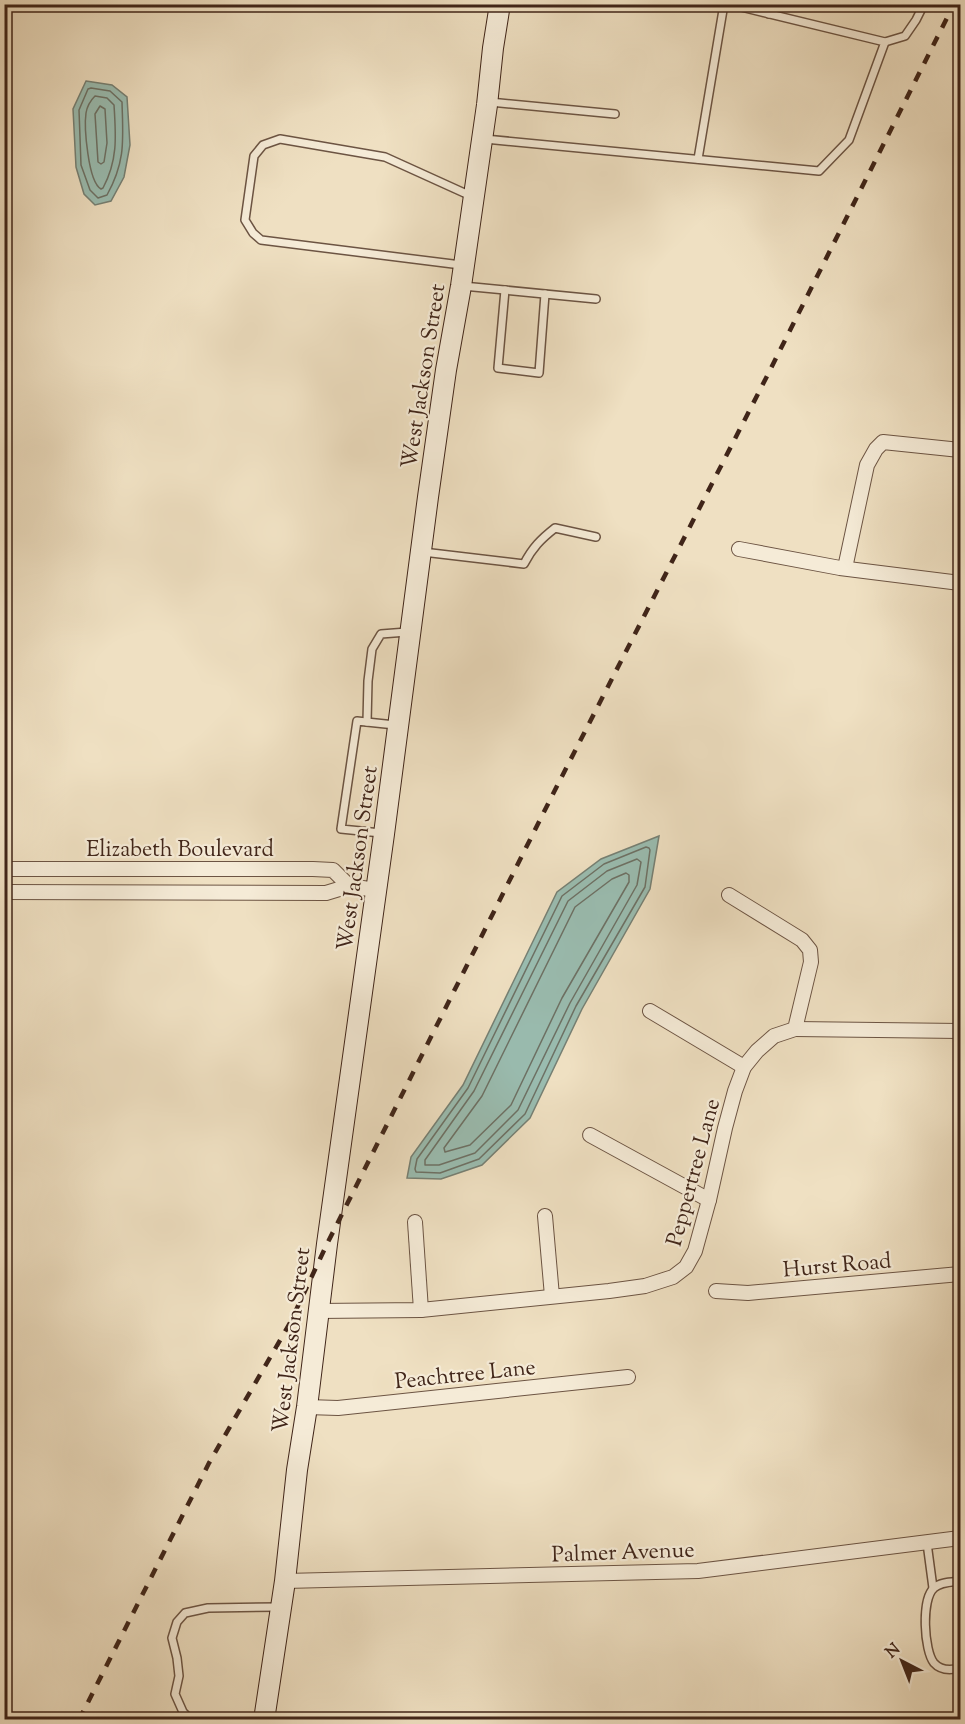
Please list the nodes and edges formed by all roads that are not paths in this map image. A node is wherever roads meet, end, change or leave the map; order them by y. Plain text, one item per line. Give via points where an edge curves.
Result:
1 (500, 4) edge
2 (724, 4) edge
3 (729, 4) edge
4 (770, 4) edge
5 (924, 4) edge
6 (760, 8) edge
7 (769, 14) junction
8 (885, 42) junction
9 (488, 102) junction
10 (615, 114) dead end
11 (482, 139) junction
12 (698, 159) junction
13 (474, 197) junction
14 (464, 266) junction
15 (461, 286) junction
16 (505, 290) junction
17 (545, 294) junction
18 (596, 299) dead end
19 (960, 450) edge
20 (596, 537) dead end
21 (739, 549) dead end
22 (421, 552) junction
23 (845, 568) junction
24 (960, 583) edge
25 (410, 632) junction
26 (366, 722) junction
27 (398, 725) junction
28 (384, 834) junction
29 (4, 869) edge
30 (349, 885) junction
31 (376, 891) junction
32 (4, 892) edge
33 (729, 895) dead end
34 (650, 1011) dead end
35 (795, 1029) junction
36 (960, 1031) edge
37 (744, 1067) junction
38 (590, 1135) dead end
39 (709, 1200) junction
40 (545, 1216) dead end
41 (415, 1222) dead end
42 (960, 1274) edge
43 (716, 1291) dead end
44 (552, 1296) junction
45 (421, 1310) junction
46 (318, 1311) junction
47 (628, 1377) dead end
48 (307, 1407) junction
49 (960, 1538) edge
50 (927, 1543) junction
51 (285, 1581) junction
52 (960, 1581) edge
53 (933, 1588) junction
54 (280, 1607) junction
55 (960, 1668) edge
56 (191, 1719) edge
57 (264, 1719) edge

1 - 9 street, West Jackson Street
2 - 12 lane
3 - 6 lane
4 - 7 lane
5 - 8 lane via 905,36
6 - 7 lane
7 - 8 lane
8 - 12 lane via 849,140 819,171
9 - 10 lane
9 - 11 street, West Jackson Street
11 - 12 lane
11 - 13 street, West Jackson Street
13 - 14 street, West Jackson Street
13 - 14 lane via 385,157 280,139 263,145 254,156 245,220 261,240
14 - 15 street, West Jackson Street
15 - 16 lane
15 - 22 street, West Jackson Street
16 - 17 lane
16 - 17 lane via 498,368 539,373
17 - 18 lane
19 - 23 street via 883,442 876,448 867,465
20 - 22 lane via 555,528 531,550 524,564
21 - 23 street
22 - 25 street, West Jackson Street
23 - 24 street
25 - 26 lane via 381,634 372,649
25 - 27 street, West Jackson Street
26 - 27 lane
26 - 28 lane via 357,721 342,829
27 - 28 street, West Jackson Street
28 - 31 street, West Jackson Street
29 - 30 street, Elizabeth Boulevard via 314,869 333,870
30 - 31 street, Elizabeth Boulevard
30 - 32 street, Elizabeth Boulevard via 326,893
31 - 46 street, West Jackson Street
33 - 35 street via 802,940 810,950 811,962
34 - 37 street
35 - 36 street
35 - 37 street, Peppertree Lane via 774,1036
37 - 39 street, Peppertree Lane
38 - 39 street
39 - 44 street, Peppertree Lane via 695,1251 686,1267 673,1277 645,1286
40 - 44 street
41 - 45 street
42 - 43 street, Hurst Road via 748,1293
44 - 45 street, Peppertree Lane
45 - 46 street, Peppertree Lane
46 - 48 street, West Jackson Street
47 - 48 street, Peachtree Lane via 338,1408
48 - 51 street, West Jackson Street
49 - 50 street, Palmer Avenue
50 - 51 street, Palmer Avenue via 698,1570
50 - 53 lane
51 - 54 street, West Jackson Street
52 - 53 lane
53 - 55 lane via 925,1622 929,1650 941,1669
54 - 56 lane via 208,1608 185,1613 177,1622 172,1638 179,1676 175,1694
54 - 57 street, West Jackson Street

